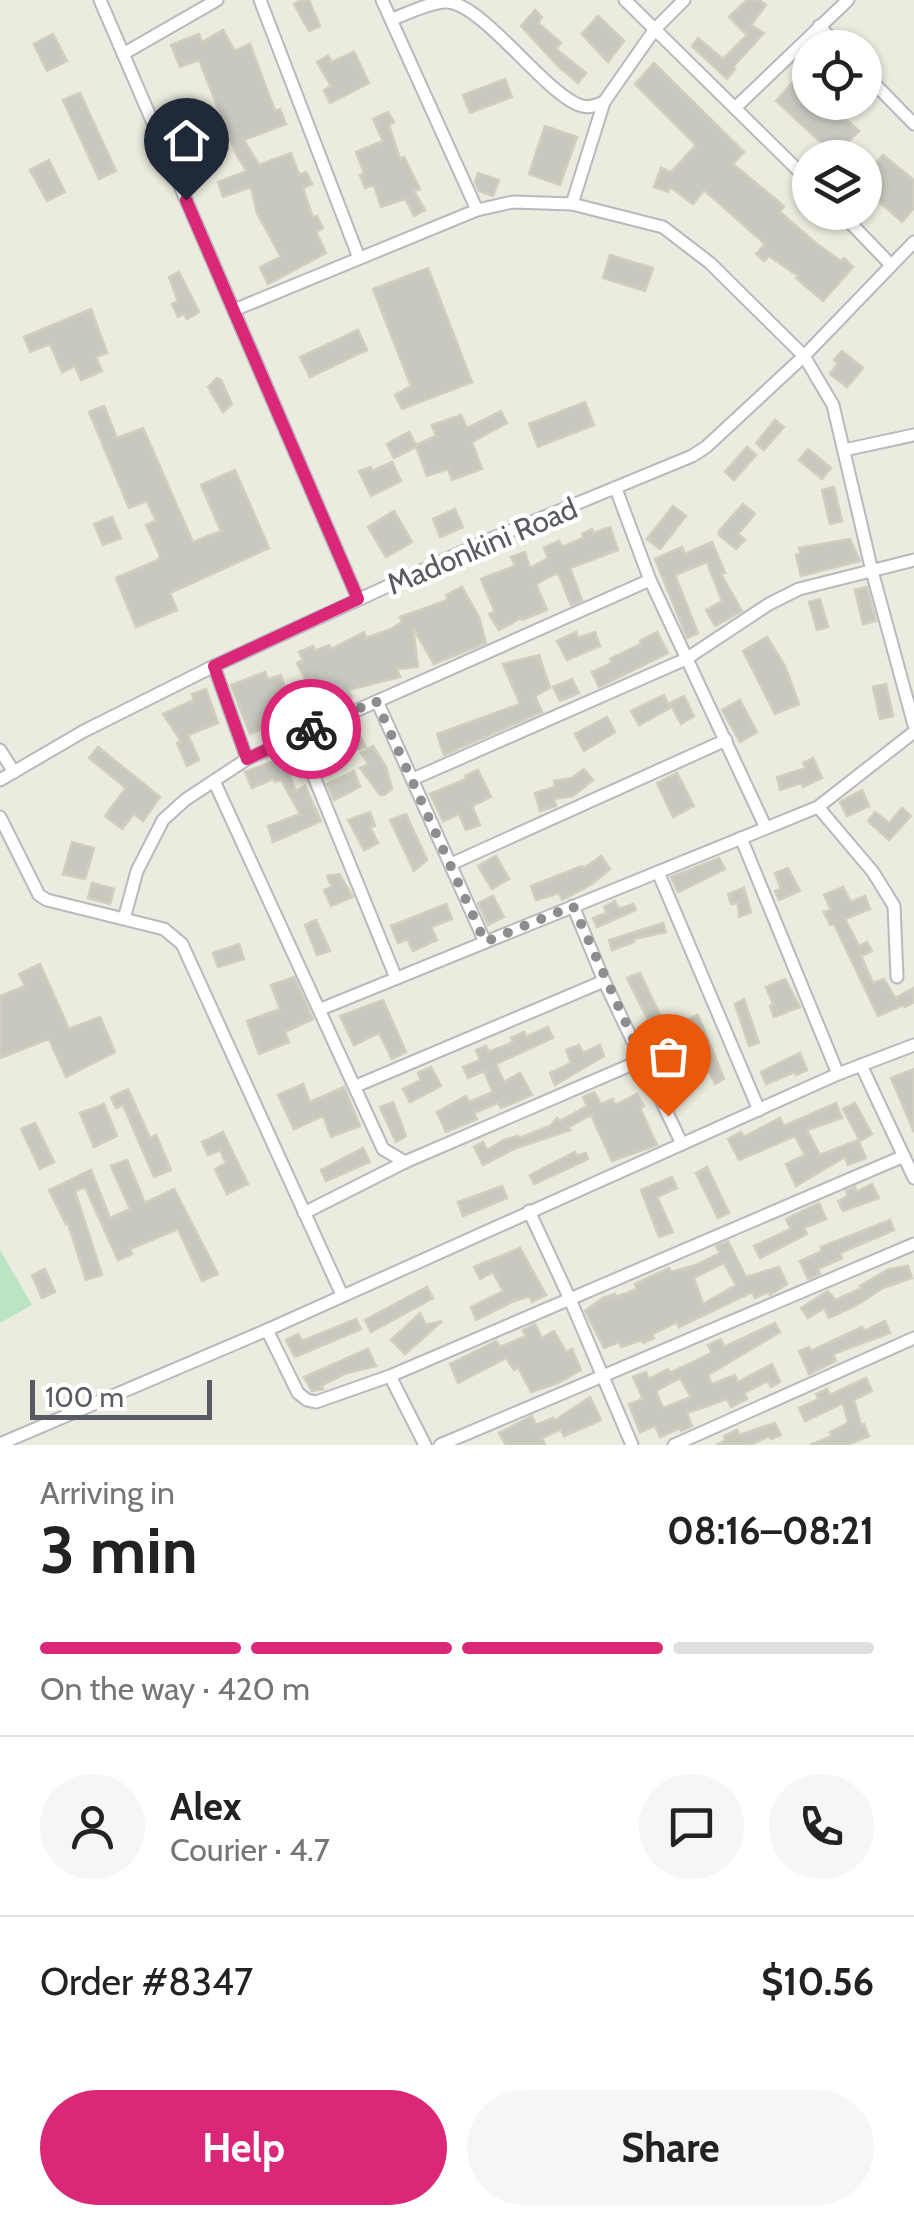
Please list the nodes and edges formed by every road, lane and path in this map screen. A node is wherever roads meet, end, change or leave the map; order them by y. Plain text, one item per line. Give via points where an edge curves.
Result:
1 (100, 0) edge
2 (217, 0) edge
3 (260, 0) edge
4 (382, 0) edge
5 (625, 0) edge
6 (684, 0) edge
7 (848, 0) edge
8 (392, 18) junction
9 (819, 26) junction
10 (655, 30) junction
11 (823, 30) edge
12 (123, 54) junction
13 (882, 91) edge
14 (604, 102) junction
15 (736, 108) junction
16 (914, 124) edge
17 (792, 164) edge
18 (572, 204) junction
19 (476, 210) junction
20 (858, 230) edge
21 (914, 242) edge
22 (359, 258) junction
23 (892, 264) junction
24 (234, 310) junction
25 (804, 356) junction
26 (914, 436) edge
27 (844, 450) junction
28 (616, 489) junction
29 (914, 560) edge
30 (872, 571) junction
31 (650, 580) junction
32 (358, 599) junction
33 (686, 659) junction
34 (214, 666) junction
35 (908, 674) edge
36 (376, 701) junction
37 (914, 728) edge
38 (297, 735) junction
39 (726, 740) junction
40 (0, 750) edge
41 (247, 759) junction
42 (14, 772) junction
43 (0, 780) edge
44 (413, 780) junction
45 (214, 781) junction
46 (818, 806) junction
47 (0, 817) edge
48 (766, 828) junction
49 (741, 838) junction
50 (451, 864) junction
51 (658, 872) junction
52 (573, 906) junction
53 (124, 919) junction
54 (485, 942) junction
55 (896, 977) dead end
56 (396, 978) junction
57 (604, 981) junction
58 (321, 1009) junction
59 (914, 1044) edge
60 (642, 1060) junction
61 (861, 1065) junction
62 (838, 1074) junction
63 (356, 1086) junction
64 (760, 1110) junction
65 (682, 1144) junction
66 (904, 1156) junction
67 (405, 1162) junction
68 (914, 1178) edge
69 (529, 1212) junction
70 (304, 1213) junction
71 (914, 1244) edge
72 (342, 1296) junction
73 (570, 1297) junction
74 (267, 1330) junction
75 (914, 1338) edge
76 (390, 1376) junction
77 (601, 1377) junction
78 (0, 1444) edge
79 (425, 1445) edge
80 (440, 1445) edge
81 (632, 1445) edge
82 (674, 1445) edge

1 - 12 street
2 - 12 street
3 - 22 street
4 - 8 street
5 - 10 street
6 - 10 street
7 - 9 street
8 - 14 street via 456,4 572,101
8 - 19 street
9 - 11 street
9 - 15 street
10 - 14 street
10 - 15 street
12 - 24 street
13 - 16 street
14 - 18 street
15 - 17 street
18 - 19 street via 513,202
18 - 25 street via 664,227
19 - 22 street
20 - 23 street
21 - 23 street, Madonkini Road
22 - 24 street
23 - 25 street, Madonkini Road
24 - 32 street
25 - 27 street via 833,404
25 - 28 street, Madonkini Road via 706,447
26 - 27 street
27 - 30 street
28 - 31 street
28 - 32 street, Madonkini Road
29 - 30 street
30 - 33 street via 799,589
30 - 35 street
31 - 33 street
31 - 36 street
32 - 34 street, Madonkini Road
33 - 39 street
33 - 44 street
34 - 41 street
34 - 42 street, Madonkini Road
35 - 37 street
36 - 38 street
36 - 44 street
37 - 46 street
38 - 41 street
38 - 56 street
39 - 48 street
39 - 50 street
40 - 42 street
41 - 45 street
42 - 43 street, Madonkini Road
44 - 50 street
45 - 53 street via 163,820 136,871
45 - 58 street
46 - 48 street
46 - 55 street via 894,906
47 - 53 street via 39,895
48 - 49 street
49 - 51 street
49 - 62 street
50 - 54 street
51 - 52 street
51 - 64 street
52 - 54 street
52 - 57 street
53 - 70 street via 164,928 182,944
54 - 56 street
56 - 58 street
57 - 60 street
57 - 63 street
58 - 63 street
59 - 61 street
60 - 65 street
60 - 67 street
61 - 62 street
61 - 66 street
62 - 64 street
63 - 67 street via 383,1149
64 - 65 street
65 - 69 street
66 - 68 street
66 - 73 street
67 - 70 street
69 - 72 street
69 - 73 street
70 - 72 street
71 - 77 street
72 - 74 street
73 - 76 street
73 - 77 street
74 - 76 street via 306,1400
74 - 78 street
75 - 82 street
76 - 79 street
77 - 80 street
77 - 81 street

